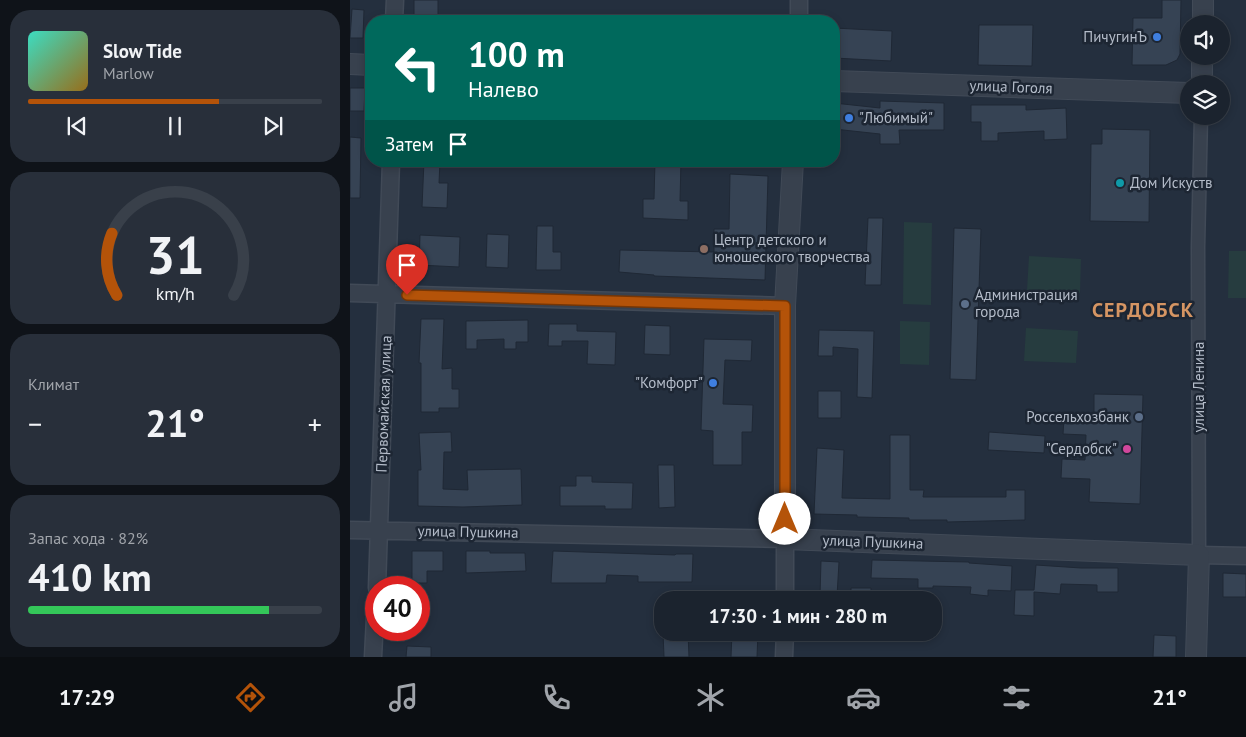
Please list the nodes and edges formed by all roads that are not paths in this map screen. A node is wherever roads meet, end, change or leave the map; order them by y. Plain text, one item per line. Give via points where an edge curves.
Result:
1 (395, 0) edge
2 (799, 0) edge
3 (1203, 0) edge
4 (394, 15) edge
5 (799, 15) edge
6 (1203, 15) edge
7 (350, 64) edge
8 (365, 64) edge
9 (840, 81) edge
10 (1180, 93) edge
11 (1201, 125) edge
12 (391, 167) edge
13 (793, 167) edge
14 (350, 293) edge
15 (387, 294) junction
16 (785, 306) junction
17 (350, 530) edge
18 (380, 530) junction
19 (785, 539) junction
20 (1199, 555) junction
21 (1246, 556) edge
22 (378, 576) edge
23 (785, 591) edge
24 (374, 641) edge
25 (784, 641) edge
26 (373, 657) edge
27 (784, 657) edge
28 (1196, 657) edge

1 - 4 street
2 - 5 street
3 - 6 street
7 - 8 street
9 - 10 street, улица Гоголя
11 - 20 street, улица Ленина
12 - 15 street, Первомайская улица
13 - 16 street
14 - 15 street
15 - 16 street
15 - 18 street, Первомайская улица
16 - 19 street
17 - 18 street, улица Пушкина
18 - 19 street, улица Пушкина
18 - 22 street, Первомайская улица
19 - 20 street, улица Пушкина
19 - 23 street
20 - 21 street, улица Пушкина
20 - 28 street, улица Ленина
24 - 26 street
25 - 27 street

